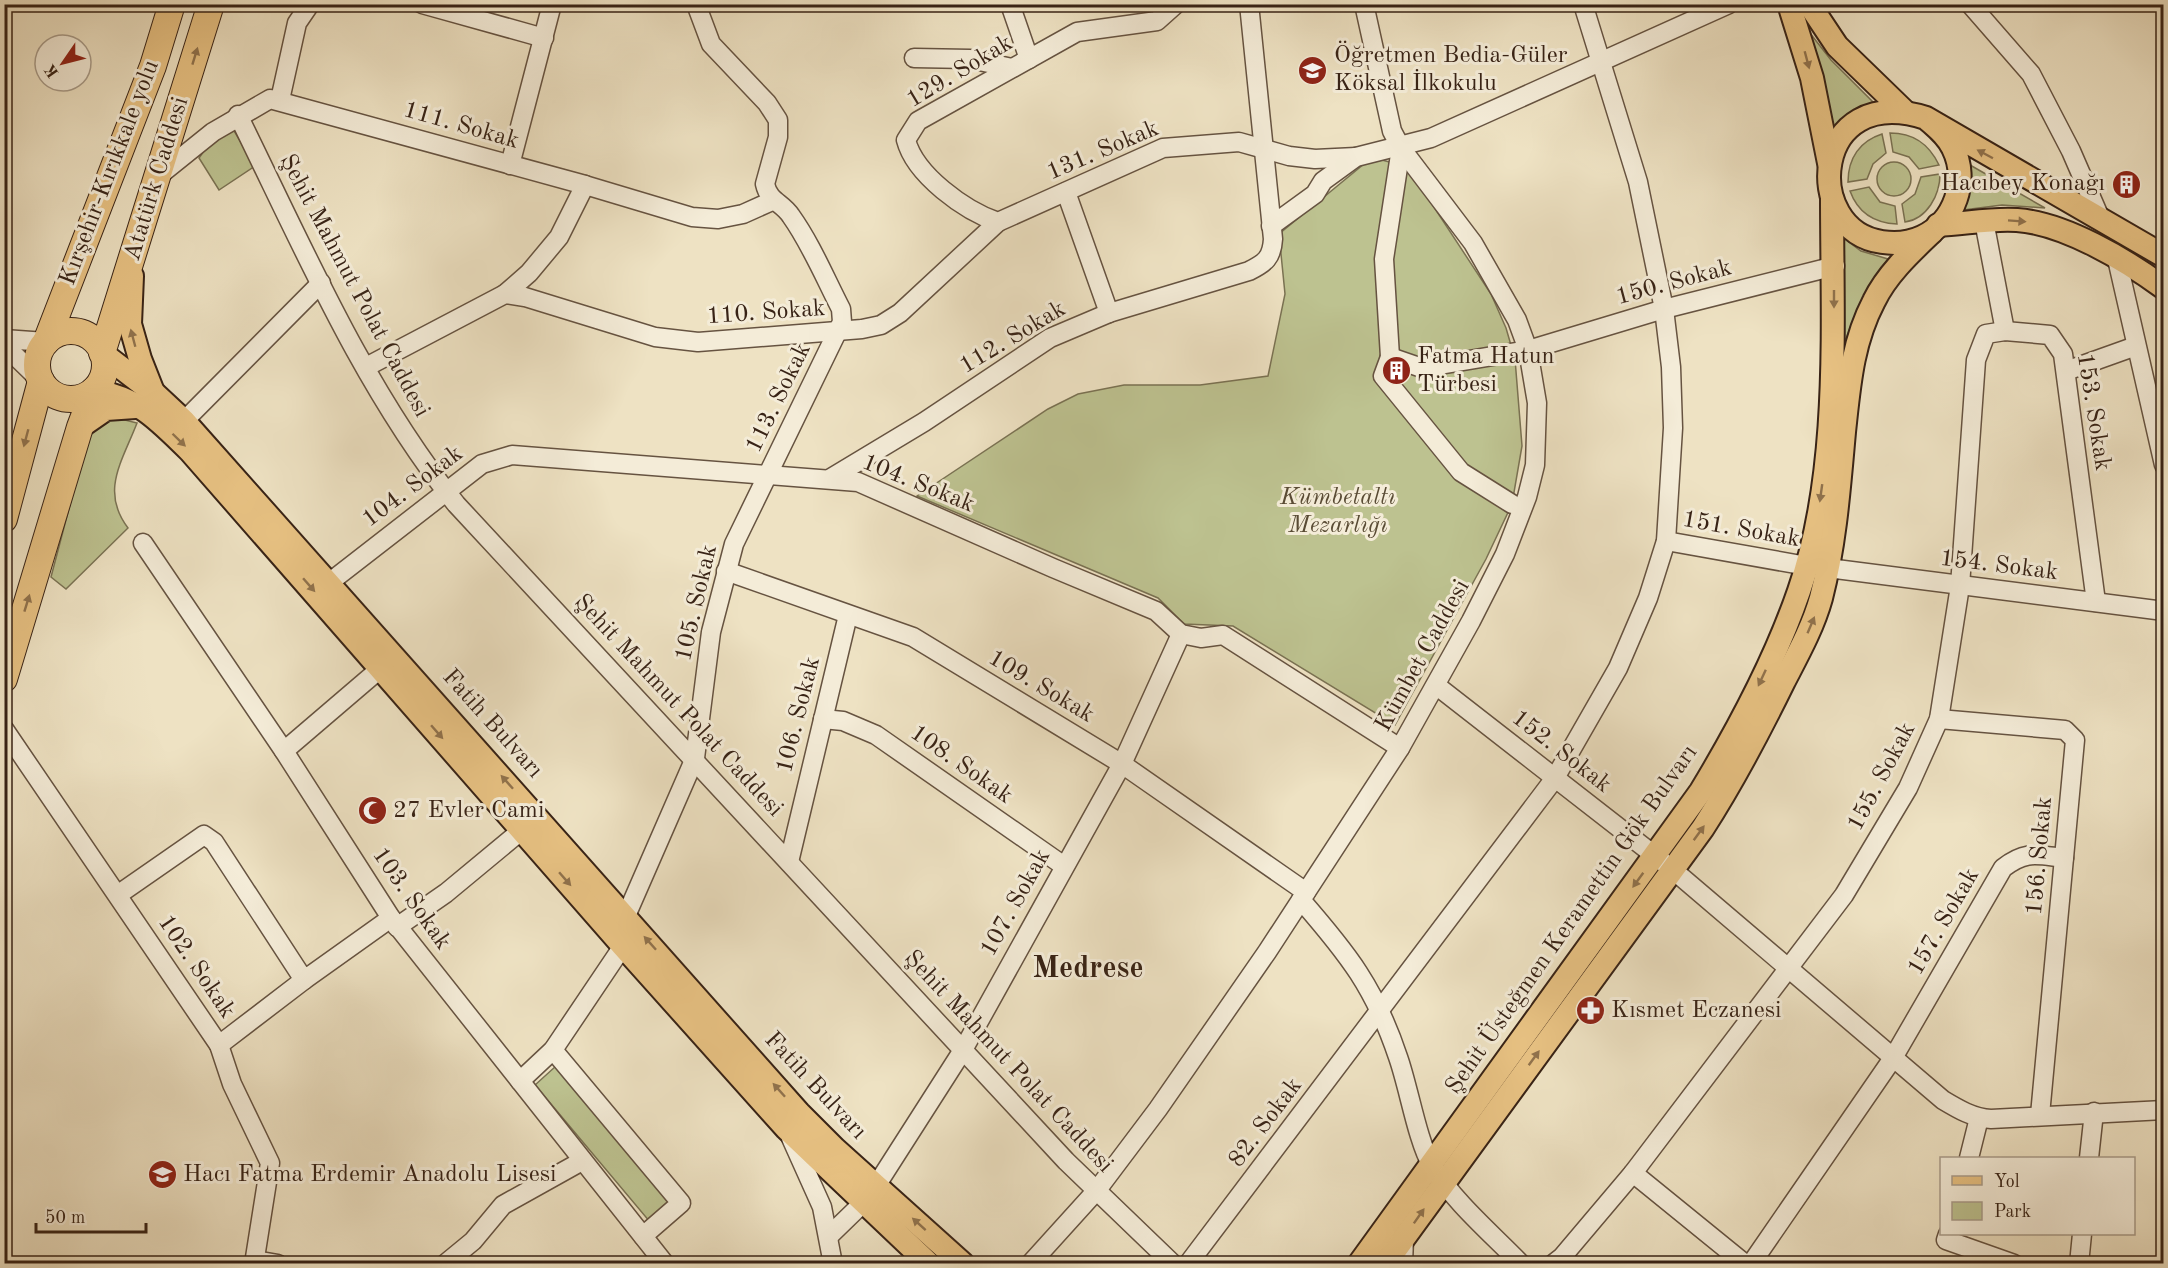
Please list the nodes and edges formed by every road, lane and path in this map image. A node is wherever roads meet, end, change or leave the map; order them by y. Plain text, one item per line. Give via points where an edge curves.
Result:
1 (172, 4) edge
2 (211, 4) edge
3 (310, 4) edge
4 (422, 4) edge
5 (552, 4) edge
6 (696, 4) edge
7 (1011, 4) edge
8 (1176, 4) edge
9 (1249, 4) edge
10 (1364, 4) edge
11 (1582, 4) edge
12 (1729, 4) edge
13 (1789, 4) edge
14 (1809, 4) edge
15 (1970, 4) edge
16 (544, 38) junction
17 (914, 58) dead end
18 (1029, 59) junction
19 (1602, 63) junction
20 (1012, 68) junction
21 (280, 100) junction
22 (1904, 111) junction
23 (238, 115) junction
24 (1926, 118) junction
25 (1262, 148) junction
26 (1401, 148) junction
27 (1356, 157) junction
28 (1829, 164) junction
29 (510, 165) junction
30 (157, 177) junction
31 (585, 185) junction
32 (1066, 192) junction
33 (1832, 199) junction
34 (772, 201) junction
35 (2101, 220) junction
36 (1984, 221) junction
37 (998, 222) junction
38 (1271, 226) junction
39 (1935, 229) junction
40 (134, 254) junction
41 (2163, 256) edge
42 (2117, 259) junction
43 (1834, 266) junction
44 (321, 283) junction
45 (2163, 288) edge
46 (505, 294) junction
47 (1664, 309) junction
48 (1109, 314) junction
49 (2005, 331) junction
50 (837, 332) junction
51 (4, 339) edge
52 (46, 342) junction
53 (4, 345) edge
54 (2136, 346) junction
55 (1527, 350) junction
56 (102, 353) junction
57 (1390, 357) junction
58 (366, 367) junction
59 (2066, 371) junction
60 (41, 381) junction
61 (94, 390) junction
62 (149, 400) junction
63 (184, 421) junction
64 (80, 427) junction
65 (2163, 465) edge
66 (769, 473) junction
67 (831, 478) junction
68 (445, 490) junction
69 (1512, 504) dead end
70 (4, 519) edge
71 (1666, 541) junction
72 (143, 543) dead end
73 (1818, 567) junction
74 (726, 571) junction
75 (330, 582) junction
76 (1960, 586) junction
77 (2096, 602) junction
78 (2163, 611) edge
79 (848, 615) junction
80 (1181, 634) junction
81 (381, 668) junction
82 (4, 679) edge
83 (1437, 686) junction
84 (823, 719) junction
85 (1939, 719) junction
86 (4, 729) edge
87 (1400, 748) junction
88 (284, 751) junction
89 (695, 758) junction
90 (1122, 764) junction
91 (1555, 778) junction
92 (522, 830) junction
93 (2064, 858) junction
94 (789, 862) junction
95 (1664, 862) junction
96 (1064, 866) junction
97 (119, 894) junction
98 (1304, 896) junction
99 (626, 916) junction
100 (394, 923) junction
101 (623, 946) junction
102 (1788, 967) junction
103 (304, 980) junction
104 (1380, 1011) junction
105 (219, 1045) junction
106 (553, 1050) junction
107 (963, 1050) junction
108 (1893, 1058) junction
109 (520, 1081) junction
110 (2163, 1110) edge
111 (2094, 1112) junction
112 (2040, 1115) junction
113 (1978, 1118) junction
114 (786, 1128) junction
115 (1969, 1157) edge
116 (2089, 1157) edge
117 (582, 1161) junction
118 (1437, 1173) junction
119 (1633, 1173) junction
120 (1097, 1190) junction
121 (870, 1194) junction
122 (830, 1235) junction
123 (1947, 1235) edge
124 (2082, 1235) edge
125 (643, 1236) junction
126 (1404, 1238) junction
127 (255, 1262) edge
128 (278, 1263) edge
129 (445, 1263) edge
130 (665, 1263) edge
131 (833, 1263) edge
132 (929, 1263) edge
133 (963, 1263) edge
134 (1030, 1263) edge
135 (1173, 1263) edge
136 (1188, 1263) edge
137 (1359, 1263) edge
138 (1386, 1263) edge
139 (1403, 1263) edge
140 (1521, 1263) edge
141 (1553, 1263) edge
142 (1746, 1263) edge
143 (1751, 1263) edge
144 (2014, 1263) edge
145 (2079, 1263) edge

1 - 52 highway, Kırşehir-Kırıkkale yolu via 153,66
30 -> 2 highway, Atatürk Caddesi
3 - 21 street via 297,23
4 - 16 street
5 - 16 street
6 - 34 street via 711,44 767,102 778,120 778,137 765,184
7 - 18 street
8 - 18 street, 129. Sokak via 1170,12 1149,23 1077,32
9 - 25 street, 112. Sokak
10 - 26 street, Kümbet Caddesi via 1392,131
11 - 19 street, 82. Sokak
12 - 19 street
13 -> 28 main road via 1812,78
14 - 22 main road via 1837,46
15 - 35 street via 2031,74
16 - 29 street
17 - 20 street via 970,59
18 - 20 street, 129. Sokak
19 - 26 street
19 - 47 street, 82. Sokak via 1638,182
20 - 37 street, 129. Sokak via 918,121 906,140 915,159 967,210
21 - 23 street via 270,99
21 - 29 street, 111. Sokak
22 - 24 main road
22 - 28 main road via 1880,112 1858,120 1836,143
23 - 30 street
23 - 44 street, Şehit Mahmut Polat Caddesi
35 -> 24 main road
24 - 39 main road via 1953,146 1960,176 1953,206
25 - 27 street, 131. Sokak via 1315,159
25 - 32 street, 131. Sokak via 1230,142 1163,147
25 - 38 street, 112. Sokak
26 - 27 street
26 - 55 street, Kümbet Caddesi via 1473,243 1517,320
26 - 57 street via 1384,259
27 - 38 street
28 - 33 main road
29 - 31 street, 111. Sokak
30 - 40 highway, Atatürk Caddesi
31 - 34 street, 111. Sokak via 692,217 718,219 743,214
31 - 46 street via 559,237
32 - 37 street, 131. Sokak
32 - 48 street
33 - 39 main road via 1851,227 1877,241 1907,242
33 - 43 main road, Şehit Üsteğmen Keramettin Gök Bulvarı
34 - 50 street, 113. Sokak via 790,214 841,309 842,322
35 - 41 main road
36 - 39 main road
36 -> 42 main road via 2017,220 2059,229
36 - 49 street
37 - 50 street, 110. Sokak via 900,313 881,325
38 - 48 street, 112. Sokak via 1272,252 1258,266
39 - 73 main road, Şehit Üsteğmen Keramettin Gök Bulvarı via 1874,299 1856,343
40 - 56 highway, Atatürk Caddesi
62 -> 40 main road via 130,324
42 - 45 main road
42 - 54 street
43 - 47 street, 150. Sokak
43 -> 73 main road, Şehit Üsteğmen Keramettin Gök Bulvarı
44 - 58 street, Şehit Mahmut Polat Caddesi
44 - 63 street
46 - 50 street, 110. Sokak via 655,337 698,342
46 - 58 street
47 - 55 street, 150. Sokak
47 - 71 street, 82. Sokak via 1673,428
48 - 67 street, 112. Sokak via 1050,339
49 - 59 street, 153. Sokak via 2050,335 2063,354
49 - 76 street via 1986,334 1976,360
50 - 66 street, 113. Sokak
51 - 52 street
52 - 56 highway via 66,332 77,332 88,336
52 - 60 highway via 37,360
53 - 60 street
54 - 59 street
54 - 65 street
55 - 57 street, 150. Sokak via 1422,368
55 - 83 street, Kümbet Caddesi via 1537,403 1538,439 1527,497 1505,554
56 - 61 highway via 104,373
56 - 62 main road, Fatih Bulvarı
57 - 69 street via 1383,376 1461,472
58 - 68 street, Şehit Mahmut Polat Caddesi via 406,435
59 - 77 street, 153. Sokak
60 - 61 highway via 65,399 86,396
60 -> 70 highway
61 - 62 main road, Fatih Bulvarı
61 - 64 highway
62 - 63 main road, Fatih Bulvarı
62 - 64 main road via 106,409
62 -> 81 main road, Fatih Bulvarı
63 - 75 main road, Fatih Bulvarı
82 -> 64 highway
66 - 67 street, 104. Sokak
66 - 68 street, 104. Sokak via 512,455 482,464
66 - 74 street, 105. Sokak via 734,544
67 - 80 street, 104. Sokak via 858,482 1156,611
68 - 75 street, 104. Sokak
68 - 89 street, Şehit Mahmut Polat Caddesi
71 - 73 street, 151. Sokak
71 - 91 street, 82. Sokak via 1648,598 1617,668
72 - 88 street, 103. Sokak
73 - 76 street, 154. Sokak
73 - 95 main road, Şehit Üsteğmen Keramettin Gök Bulvarı
74 - 79 street, 109. Sokak
74 - 89 street, 105. Sokak via 711,632
99 -> 75 main road, Fatih Bulvarı
76 - 77 street, 154. Sokak
76 - 85 street, 155. Sokak
77 - 78 street, 154. Sokak
79 - 84 street, 106. Sokak
79 - 90 street, 109. Sokak via 913,637
80 - 87 street via 1201,638 1223,635
80 - 90 street, 107. Sokak
81 - 88 street
81 -> 92 main road, Fatih Bulvarı
83 - 87 street, Kümbet Caddesi
83 - 91 street, 152. Sokak
84 - 94 street, 106. Sokak
84 - 96 street, 108. Sokak via 843,721 876,735
85 - 93 street, 156. Sokak via 2065,730 2075,740
85 - 102 street, 155. Sokak via 1908,788 1844,894
86 - 97 street, 102. Sokak
87 - 98 street, Kümbet Caddesi
88 - 100 street, 103. Sokak
89 - 94 street, Şehit Mahmut Polat Caddesi
89 - 99 street, 105. Sokak
90 - 96 street, 107. Sokak
90 - 98 street, 109. Sokak
91 - 95 street, 152. Sokak
91 - 104 street, 82. Sokak
92 - 100 street via 446,892
92 -> 101 main road, Fatih Bulvarı
93 - 108 street, 157. Sokak via 2029,854 2016,857 2003,868
93 - 112 street, 156. Sokak
94 - 107 street, Şehit Mahmut Polat Caddesi
95 - 102 street, 152. Sokak
95 - 118 main road, Şehit Üsteğmen Keramettin Gök Bulvarı
96 - 107 street, 107. Sokak
97 - 103 street via 204,835 214,843
97 - 105 street, 102. Sokak
98 - 104 street, 109. Sokak via 1359,971
98 - 120 street, Kümbet Caddesi via 1193,1060
121 -> 99 main road, Fatih Bulvarı
100 - 103 street
100 - 109 street, 103. Sokak
101 - 106 street
101 - 114 main road, Fatih Bulvarı
102 - 108 street, 152. Sokak
102 - 119 street, 155. Sokak
103 - 105 street
104 - 118 street, 109. Sokak
104 - 136 street, 82. Sokak
105 - 127 street, 102. Sokak via 232,1084 270,1163
106 - 109 street
106 - 125 street via 681,1203
107 - 120 street, Şehit Mahmut Polat Caddesi
107 - 121 street, 107. Sokak
108 - 113 street, 152. Sokak via 1943,1100
108 - 143 street, 157. Sokak
109 - 117 street, 103. Sokak
110 - 111 street
111 - 112 street
111 - 116 street
112 - 113 street
113 - 115 street
114 - 121 main road, Fatih Bulvarı
114 - 122 street via 814,1184
117 - 125 street, 103. Sokak
117 - 129 street via 503,1205 473,1241
126 -> 118 main road, Şehit Üsteğmen Keramettin Gök Bulvarı
118 - 137 main road, Şehit Üsteğmen Keramettin Gök Bulvarı
118 - 140 street
119 - 141 street, 155. Sokak
119 - 142 street
120 - 134 street, Kümbet Caddesi
120 - 135 street, Şehit Mahmut Polat Caddesi
121 - 122 street, 107. Sokak
121 - 132 main road, Fatih Bulvarı
133 -> 121 main road, Fatih Bulvarı
122 - 131 street
123 - 144 street via 1946,1240
124 - 145 street
125 - 130 street, 103. Sokak
126 - 138 main road, Şehit Üsteğmen Keramettin Gök Bulvarı
126 - 139 street
127 - 128 street

